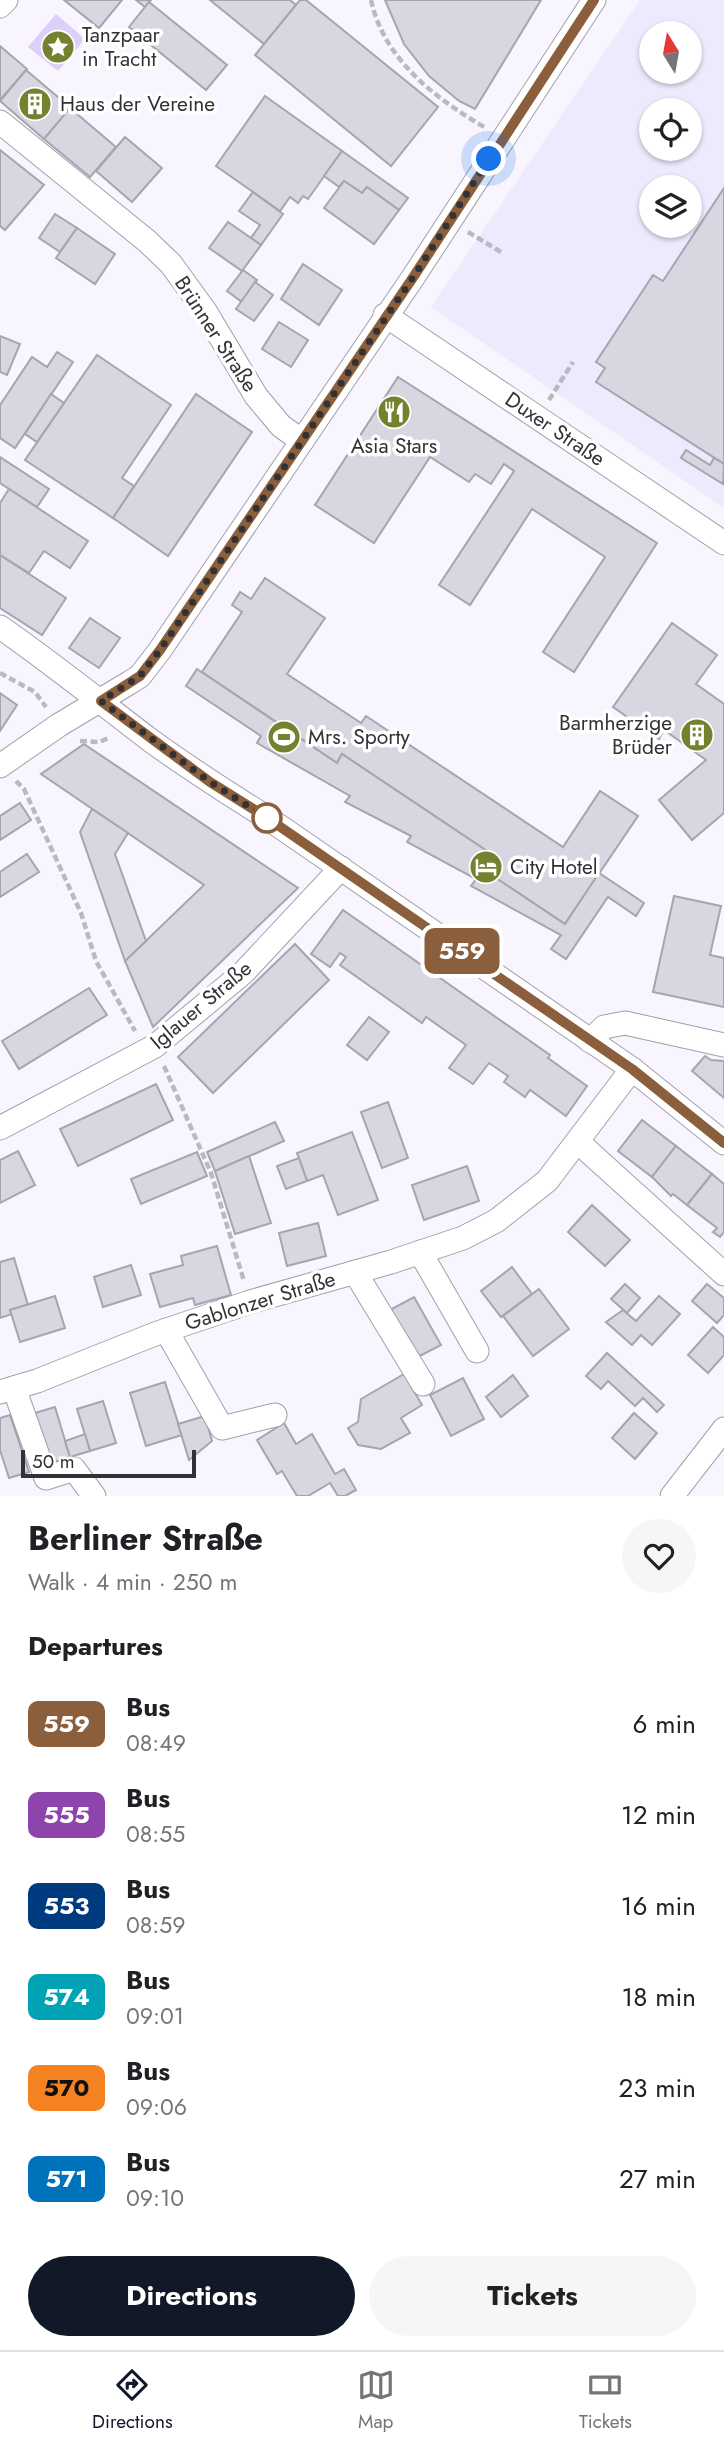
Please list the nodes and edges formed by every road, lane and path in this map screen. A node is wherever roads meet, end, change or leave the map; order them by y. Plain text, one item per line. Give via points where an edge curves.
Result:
1 (6, 0) edge
2 (370, 0) edge
3 (594, 0) edge
4 (0, 6) edge
5 (0, 122) edge
6 (502, 138) junction
7 (449, 221) junction
8 (501, 252) dead end
9 (386, 315) junction
10 (573, 362) dead end
11 (538, 418) junction
12 (302, 441) junction
13 (724, 543) edge
14 (0, 627) edge
15 (0, 673) edge
16 (101, 701) junction
17 (48, 710) dead end
18 (109, 738) dead end
19 (74, 744) dead end
20 (0, 766) edge
21 (20, 785) dead end
22 (341, 869) junction
23 (590, 1041) junction
24 (724, 1045) edge
25 (150, 1049) junction
26 (632, 1069) junction
27 (0, 1128) edge
28 (578, 1142) junction
29 (724, 1143) edge
30 (420, 1252) junction
31 (355, 1272) junction
32 (724, 1274) edge
33 (250, 1302) junction
34 (166, 1330) junction
35 (477, 1351) dead end
36 (423, 1384) dead end
37 (7, 1390) edge
38 (275, 1415) dead end
39 (724, 1429) edge
40 (94, 1496) edge
41 (673, 1496) edge

1 - 4 street
2 - 6 path via 393,51 422,83
3 - 6 street
5 - 12 street, Brünner Straße via 171,264 256,396 281,426
6 - 7 street
7 - 8 path
7 - 9 street
9 - 11 street, Duxer Straße
9 - 12 street
10 - 11 path
11 - 13 street, Duxer Straße
12 - 16 street via 140,676
14 - 16 street
15 - 17 path via 34,692
16 - 20 street
16 - 22 street via 210,782
18 - 19 path
21 - 25 path via 81,913 96,961
22 - 23 street
22 - 25 street, Iglauer Straße via 243,972
23 - 24 street via 604,1027 625,1023
23 - 26 street
25 - 27 street, Iglauer Straße
25 - 33 path via 211,1173
26 - 28 street, Gablonzer Straße
26 - 29 street
28 - 30 street, Gablonzer Straße via 547,1181 496,1221
28 - 32 street
30 - 31 street, Gablonzer Straße
30 - 35 street
31 - 33 street, Gablonzer Straße
31 - 36 street, Gablonzer Straße
33 - 34 street, Gablonzer Straße
34 - 37 street, Gablonzer Straße
34 - 38 street, Gablonzer Straße via 222,1428
37 - 40 street, Gablonzer Straße via 46,1478 74,1469
39 - 41 street

